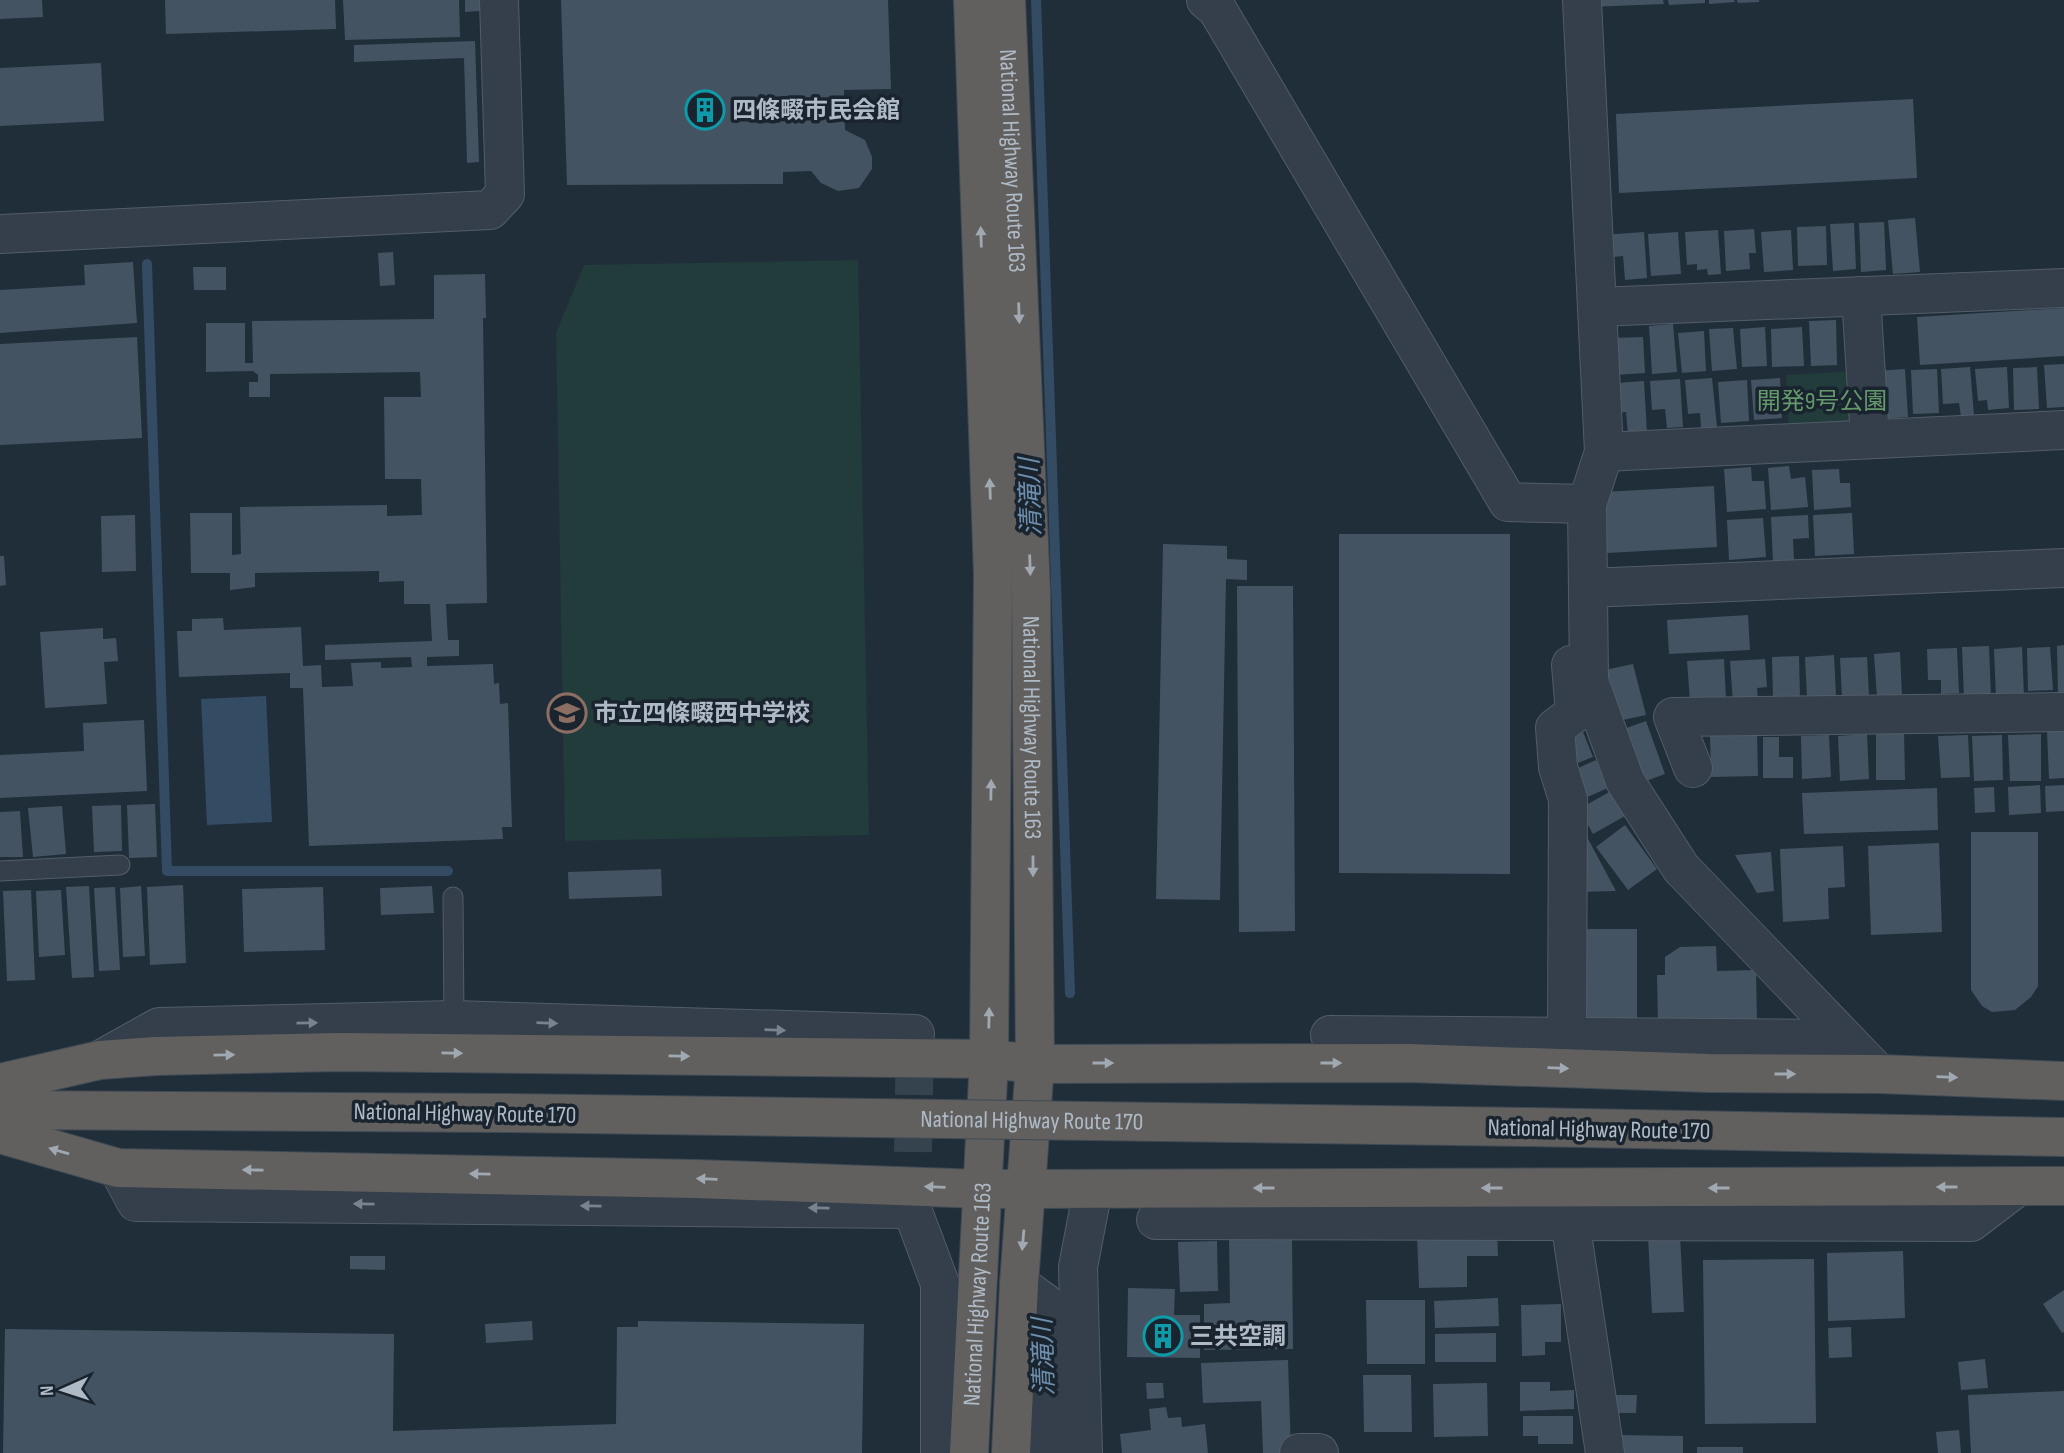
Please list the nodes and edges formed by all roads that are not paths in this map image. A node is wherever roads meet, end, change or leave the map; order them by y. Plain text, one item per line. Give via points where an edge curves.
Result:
1 (499, 0) edge
2 (973, 0) edge
3 (1006, 0) edge
4 (1206, 0) edge
5 (1582, 0) edge
6 (0, 234) edge
7 (2064, 288) edge
8 (1861, 296) junction
9 (1597, 307) junction
10 (2064, 430) edge
11 (1870, 439) junction
12 (1604, 452) junction
13 (1587, 504) junction
14 (2064, 568) edge
15 (1588, 588) junction
16 (1588, 632) junction
17 (2064, 712) edge
18 (1693, 768) dead end
19 (120, 865) dead end
20 (0, 871) edge
21 (453, 897) dead end
22 (454, 1020) junction
23 (915, 1034) dead end
24 (1329, 1035) dead end
25 (1567, 1037) junction
26 (1845, 1039) junction
27 (989, 1059) junction
28 (100, 1060) junction
29 (1035, 1064) junction
30 (1879, 1074) junction
31 (2064, 1081) edge
32 (0, 1083) edge
33 (0, 1110) edge
34 (0, 1134) edge
35 (2064, 1136) edge
36 (118, 1168) junction
37 (2017, 1187) junction
38 (1028, 1188) junction
39 (982, 1189) junction
40 (1093, 1189) junction
41 (2063, 1190) edge
42 (1156, 1220) dead end
43 (1570, 1221) junction
44 (1019, 1284) junction
45 (940, 1453) edge
46 (969, 1453) edge
47 (1012, 1453) edge
48 (1045, 1453) edge
49 (1083, 1453) edge
50 (1299, 1453) edge
51 (1319, 1453) edge
52 (1605, 1453) edge

1 - 6 street via 505,194 490,210
27 -> 2 highway, National Highway Route 163 via 993,575
3 -> 29 highway, National Highway Route 163 via 1031,592
4 - 13 street via 1217,9 1508,502
5 - 9 street
7 - 8 street
8 - 9 street
8 - 11 street
9 - 12 street
10 - 11 street
11 - 12 street
12 - 13 street
13 - 15 street
14 - 15 street
15 - 16 street
16 - 25 street via 1571,659 1575,713 1555,728 1558,767 1568,799
16 - 26 street via 1589,681 1625,781 1681,868
17 - 18 street via 1673,717
19 - 20 lane
21 - 22 lane
22 -> 23 street
28 -> 22 street via 159,1027
24 - 25 street
25 - 26 street
26 - 30 street
28 -> 27 highway via 339,1052
27 - 29 highway
27 - 39 highway, National Highway Route 163
28 - 32 highway
29 -> 30 highway via 1408,1063
29 - 38 highway, National Highway Route 163
30 -> 31 highway
33 - 35 highway, National Highway Route 170, bridge
36 -> 34 highway
39 -> 36 highway
45 -> 36 street via 940,1284 912,1209 136,1202
37 -> 40 highway
37 - 41 highway
37 - 43 street via 1971,1222
38 - 39 highway
38 - 40 highway
38 -> 44 highway, National Highway Route 163
39 - 46 highway, National Highway Route 163
40 - 49 street via 1078,1267
42 - 43 street
43 - 52 street
44 - 47 highway, National Highway Route 163
44 - 48 street via 1045,1303
50 - 51 street

